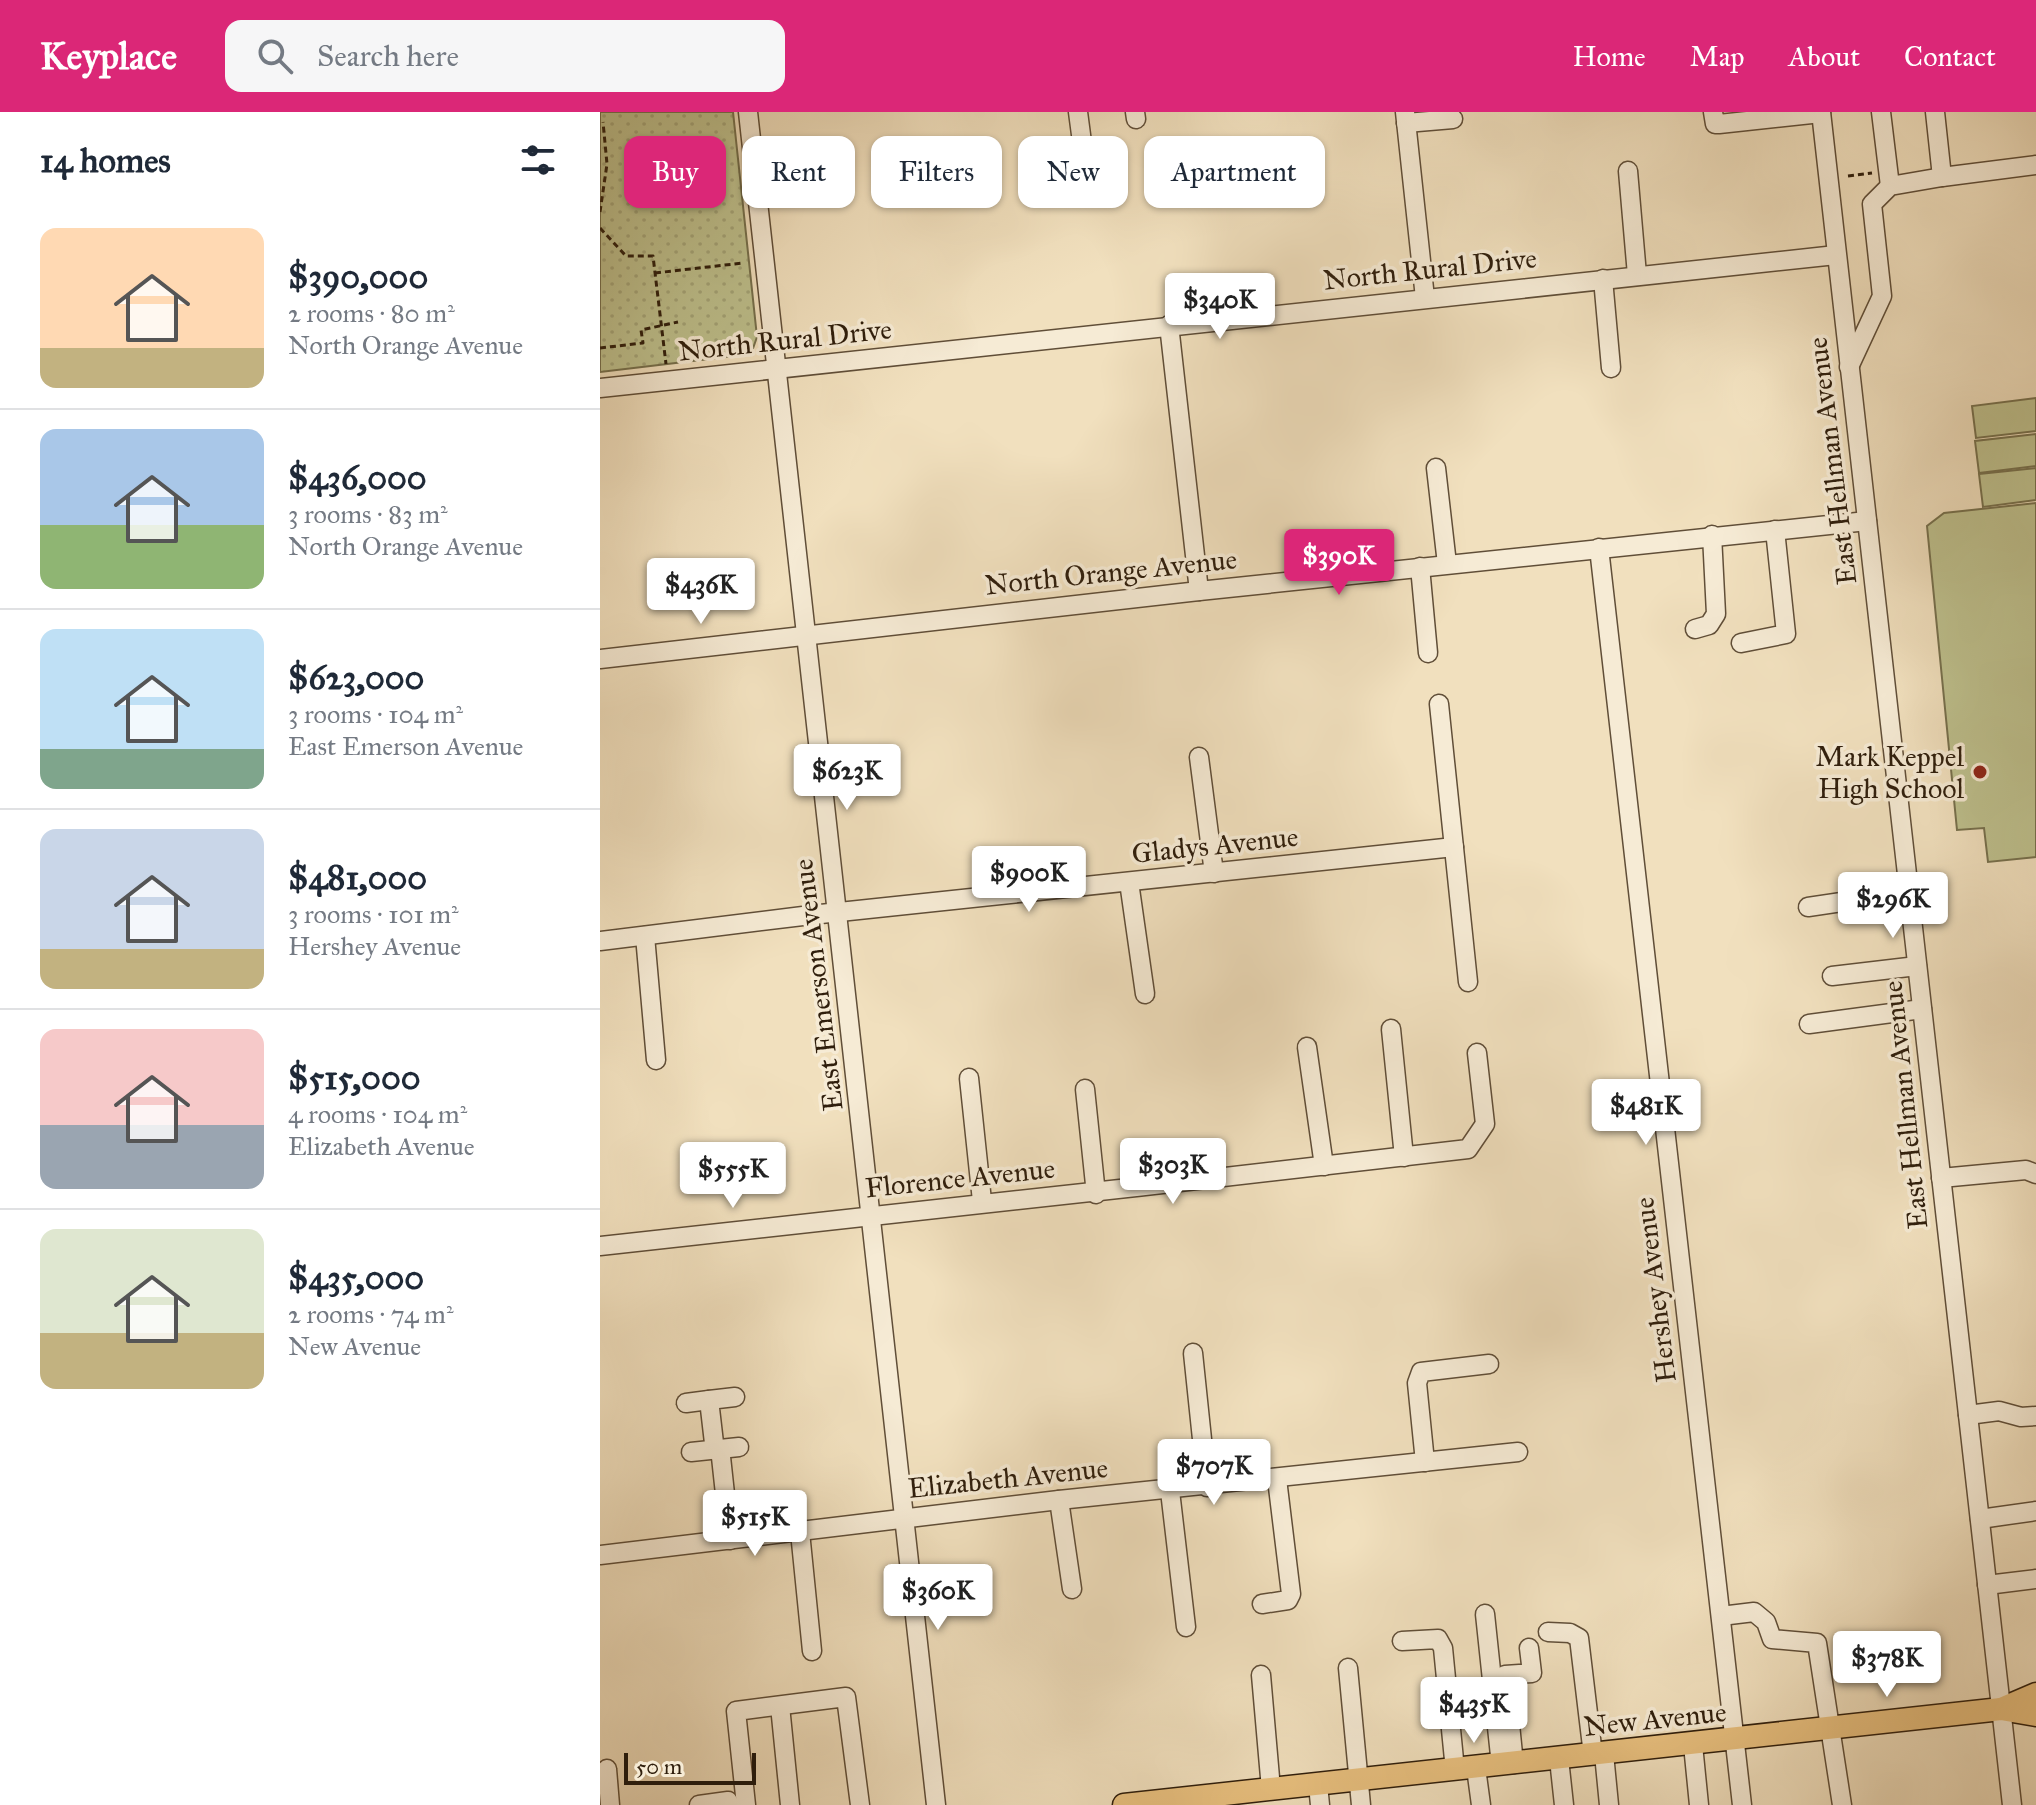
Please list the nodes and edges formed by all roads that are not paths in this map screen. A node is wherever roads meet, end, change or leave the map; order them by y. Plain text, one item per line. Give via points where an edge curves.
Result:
1 (748, 112) edge
2 (1078, 112) edge
3 (1713, 112) edge
4 (1821, 112) edge
5 (1881, 112) edge
6 (1935, 112) edge
7 (1405, 117) edge
8 (1453, 119) dead end
9 (1081, 136) edge
10 (2036, 165) edge
11 (1628, 171) dead end
12 (1942, 177) junction
13 (1890, 186) junction
14 (1836, 255) junction
15 (1637, 275) junction
16 (1603, 279) junction
17 (1425, 298) junction
18 (1169, 325) junction
19 (1849, 367) junction
20 (1611, 368) dead end
21 (776, 369) junction
22 (600, 388) edge
23 (1436, 468) dead end
24 (1867, 521) junction
25 (1775, 530) junction
26 (1712, 535) junction
27 (1599, 548) junction
28 (1447, 564) junction
29 (1420, 567) junction
30 (1199, 591) junction
31 (1695, 629) dead end
32 (807, 634) junction
33 (1741, 643) dead end
34 (1428, 653) dead end
35 (600, 659) edge
36 (1439, 704) dead end
37 (1199, 757) dead end
38 (1454, 847) junction
39 (1214, 873) junction
40 (1129, 882) junction
41 (1909, 892) junction
42 (1808, 907) dead end
43 (837, 913) junction
44 (645, 936) junction
45 (600, 941) edge
46 (1917, 966) junction
47 (1832, 976) dead end
48 (1468, 982) dead end
49 (1145, 994) dead end
50 (1922, 1009) junction
51 (1809, 1024) dead end
52 (1391, 1029) dead end
53 (1307, 1047) dead end
54 (1477, 1053) dead end
55 (656, 1060) dead end
56 (969, 1078) dead end
57 (1085, 1089) dead end
58 (1663, 1111) junction
59 (1605, 1118) dead end
60 (1404, 1157) junction
61 (1324, 1166) junction
62 (2036, 1174) edge
63 (1941, 1178) junction
64 (1096, 1194) junction
65 (982, 1201) junction
66 (872, 1215) junction
67 (600, 1246) edge
68 (1193, 1353) dead end
69 (1489, 1364) dead end
70 (735, 1397) dead end
71 (709, 1400) junction
72 (686, 1403) dead end
73 (1968, 1415) junction
74 (2036, 1416) edge
75 (739, 1447) dead end
76 (717, 1450) junction
77 (691, 1452) dead end
78 (1518, 1452) dead end
79 (1425, 1462) junction
80 (1277, 1479) junction
81 (1207, 1487) junction
82 (1170, 1491) junction
83 (1059, 1500) junction
84 (2036, 1511) edge
85 (905, 1517) junction
86 (1980, 1519) junction
87 (800, 1532) junction
88 (730, 1540) junction
89 (600, 1555) edge
90 (2036, 1579) edge
91 (1987, 1585) junction
92 (1072, 1589) dead end
93 (1262, 1604) dead end
94 (1485, 1614) dead end
95 (1721, 1616) junction
96 (1186, 1627) dead end
97 (1548, 1632) dead end
98 (1402, 1641) dead end
99 (1529, 1648) dead end
100 (812, 1651) dead end
101 (1348, 1668) dead end
102 (1261, 1675) dead end
103 (2036, 1694) edge
104 (780, 1706) junction
105 (2001, 1709) junction
106 (2036, 1715) edge
107 (1830, 1729) junction
108 (1735, 1740) junction
109 (1693, 1745) junction
110 (1598, 1755) junction
111 (1559, 1759) junction
112 (1507, 1764) junction
113 (607, 1769) dead end
114 (1466, 1769) junction
115 (1361, 1780) junction
116 (1264, 1795) edge
117 (1314, 1795) edge
118 (1172, 1802) edge
119 (610, 1805) edge
120 (699, 1805) edge
121 (730, 1805) edge
122 (746, 1805) edge
123 (790, 1805) edge
124 (860, 1805) edge
125 (936, 1805) edge
126 (1124, 1805) edge
127 (1361, 1805) edge
128 (1481, 1805) edge
129 (1564, 1805) edge
130 (1609, 1805) edge
131 (1699, 1805) edge
132 (1742, 1805) edge
133 (1842, 1805) edge
134 (2012, 1805) edge

1 - 21 street, East Emerson Avenue
2 - 9 street
3 - 4 street via 1719,124
4 - 14 street, East Hellman Avenue
5 - 13 street
6 - 12 street
7 - 8 street
7 - 17 street
10 - 12 street
11 - 15 street
12 - 13 street
13 - 19 street via 1872,204 1882,296
14 - 15 street, North Rural Drive
14 - 19 street, East Hellman Avenue
15 - 16 street, North Rural Drive
16 - 17 street, North Rural Drive
16 - 20 street
17 - 18 street, North Rural Drive
18 - 21 street, North Rural Drive
18 - 30 street
19 - 24 street, East Hellman Avenue
21 - 22 street, North Rural Drive
21 - 32 street, East Emerson Avenue
23 - 28 street
24 - 25 street, North Orange Avenue
24 - 41 street, East Hellman Avenue
25 - 26 street, North Orange Avenue
25 - 33 street via 1786,634
26 - 27 street, North Orange Avenue
26 - 31 street via 1716,614 1709,625
27 - 28 street, North Orange Avenue
27 - 58 street, Hershey Avenue
28 - 29 street, North Orange Avenue
29 - 30 street, North Orange Avenue
29 - 34 street
30 - 32 street, North Orange Avenue
32 - 35 street, North Orange Avenue
32 - 43 street, East Emerson Avenue
36 - 38 street
37 - 39 street
38 - 39 street, Gladys Avenue
38 - 48 street
39 - 40 street, Gladys Avenue
40 - 43 street, Gladys Avenue
40 - 49 street
41 - 42 street
41 - 46 street, East Hellman Avenue
43 - 44 street, Gladys Avenue
43 - 66 street, East Emerson Avenue
44 - 45 street, Gladys Avenue
44 - 55 street
46 - 47 street
46 - 50 street, East Hellman Avenue
50 - 51 street
50 - 63 street, East Hellman Avenue
52 - 60 street
53 - 61 street
54 - 60 street, Florence Avenue via 1485,1124 1468,1149
56 - 65 street
57 - 64 street
58 - 59 street
58 - 95 street, Hershey Avenue
60 - 61 street, Florence Avenue
61 - 64 street, Florence Avenue
62 - 63 street via 2026,1170
63 - 73 street, East Hellman Avenue
64 - 65 street, Florence Avenue
65 - 66 street, Florence Avenue
66 - 67 street, Florence Avenue
66 - 85 street, East Emerson Avenue
68 - 81 street
69 - 79 street via 1421,1372 1417,1383
70 - 71 street
71 - 72 street
71 - 76 street
73 - 74 street via 1999,1411
73 - 86 street, East Hellman Avenue
75 - 76 street
76 - 77 street
76 - 88 street
78 - 79 street, Elizabeth Avenue
79 - 80 street, Elizabeth Avenue
80 - 81 street, Elizabeth Avenue
80 - 93 street via 1291,1594 1288,1600
81 - 82 street, Elizabeth Avenue
82 - 83 street, Elizabeth Avenue
82 - 96 street
83 - 85 street, Elizabeth Avenue
83 - 92 street
84 - 86 street
85 - 87 street, Elizabeth Avenue
85 - 125 street, East Emerson Avenue
86 - 91 street, East Hellman Avenue
87 - 88 street, Elizabeth Avenue
87 - 100 street
88 - 89 street, Elizabeth Avenue
90 - 91 street
91 - 105 street, East Hellman Avenue
94 - 112 street
95 - 107 street via 1754,1612 1766,1622 1772,1639 1817,1643
95 - 108 street, Hershey Avenue
97 - 110 street via 1579,1638
98 - 114 street via 1438,1639 1443,1648
99 - 112 street via 1532,1673 1505,1675
101 - 115 street
102 - 116 street
103 - 105 main road, New Avenue
104 - 122 street via 736,1711
104 - 123 street
104 - 124 street via 846,1697
105 - 106 main road, New Avenue
105 - 107 main road, New Avenue
105 - 134 street, East Hellman Avenue
107 - 108 main road, New Avenue
107 - 133 street
108 - 109 main road, New Avenue
108 - 132 street, Hershey Avenue
109 - 110 main road, New Avenue
109 - 131 street
110 - 111 main road, New Avenue
110 - 130 street
111 - 112 main road, New Avenue
111 - 129 street
112 - 114 main road, New Avenue
113 - 119 street
114 - 115 main road, New Avenue
114 - 128 street
115 - 117 main road, New Avenue
115 - 127 street
116 - 117 main road, New Avenue
116 - 118 main road, New Avenue
118 - 126 main road, New Avenue
120 - 121 street

